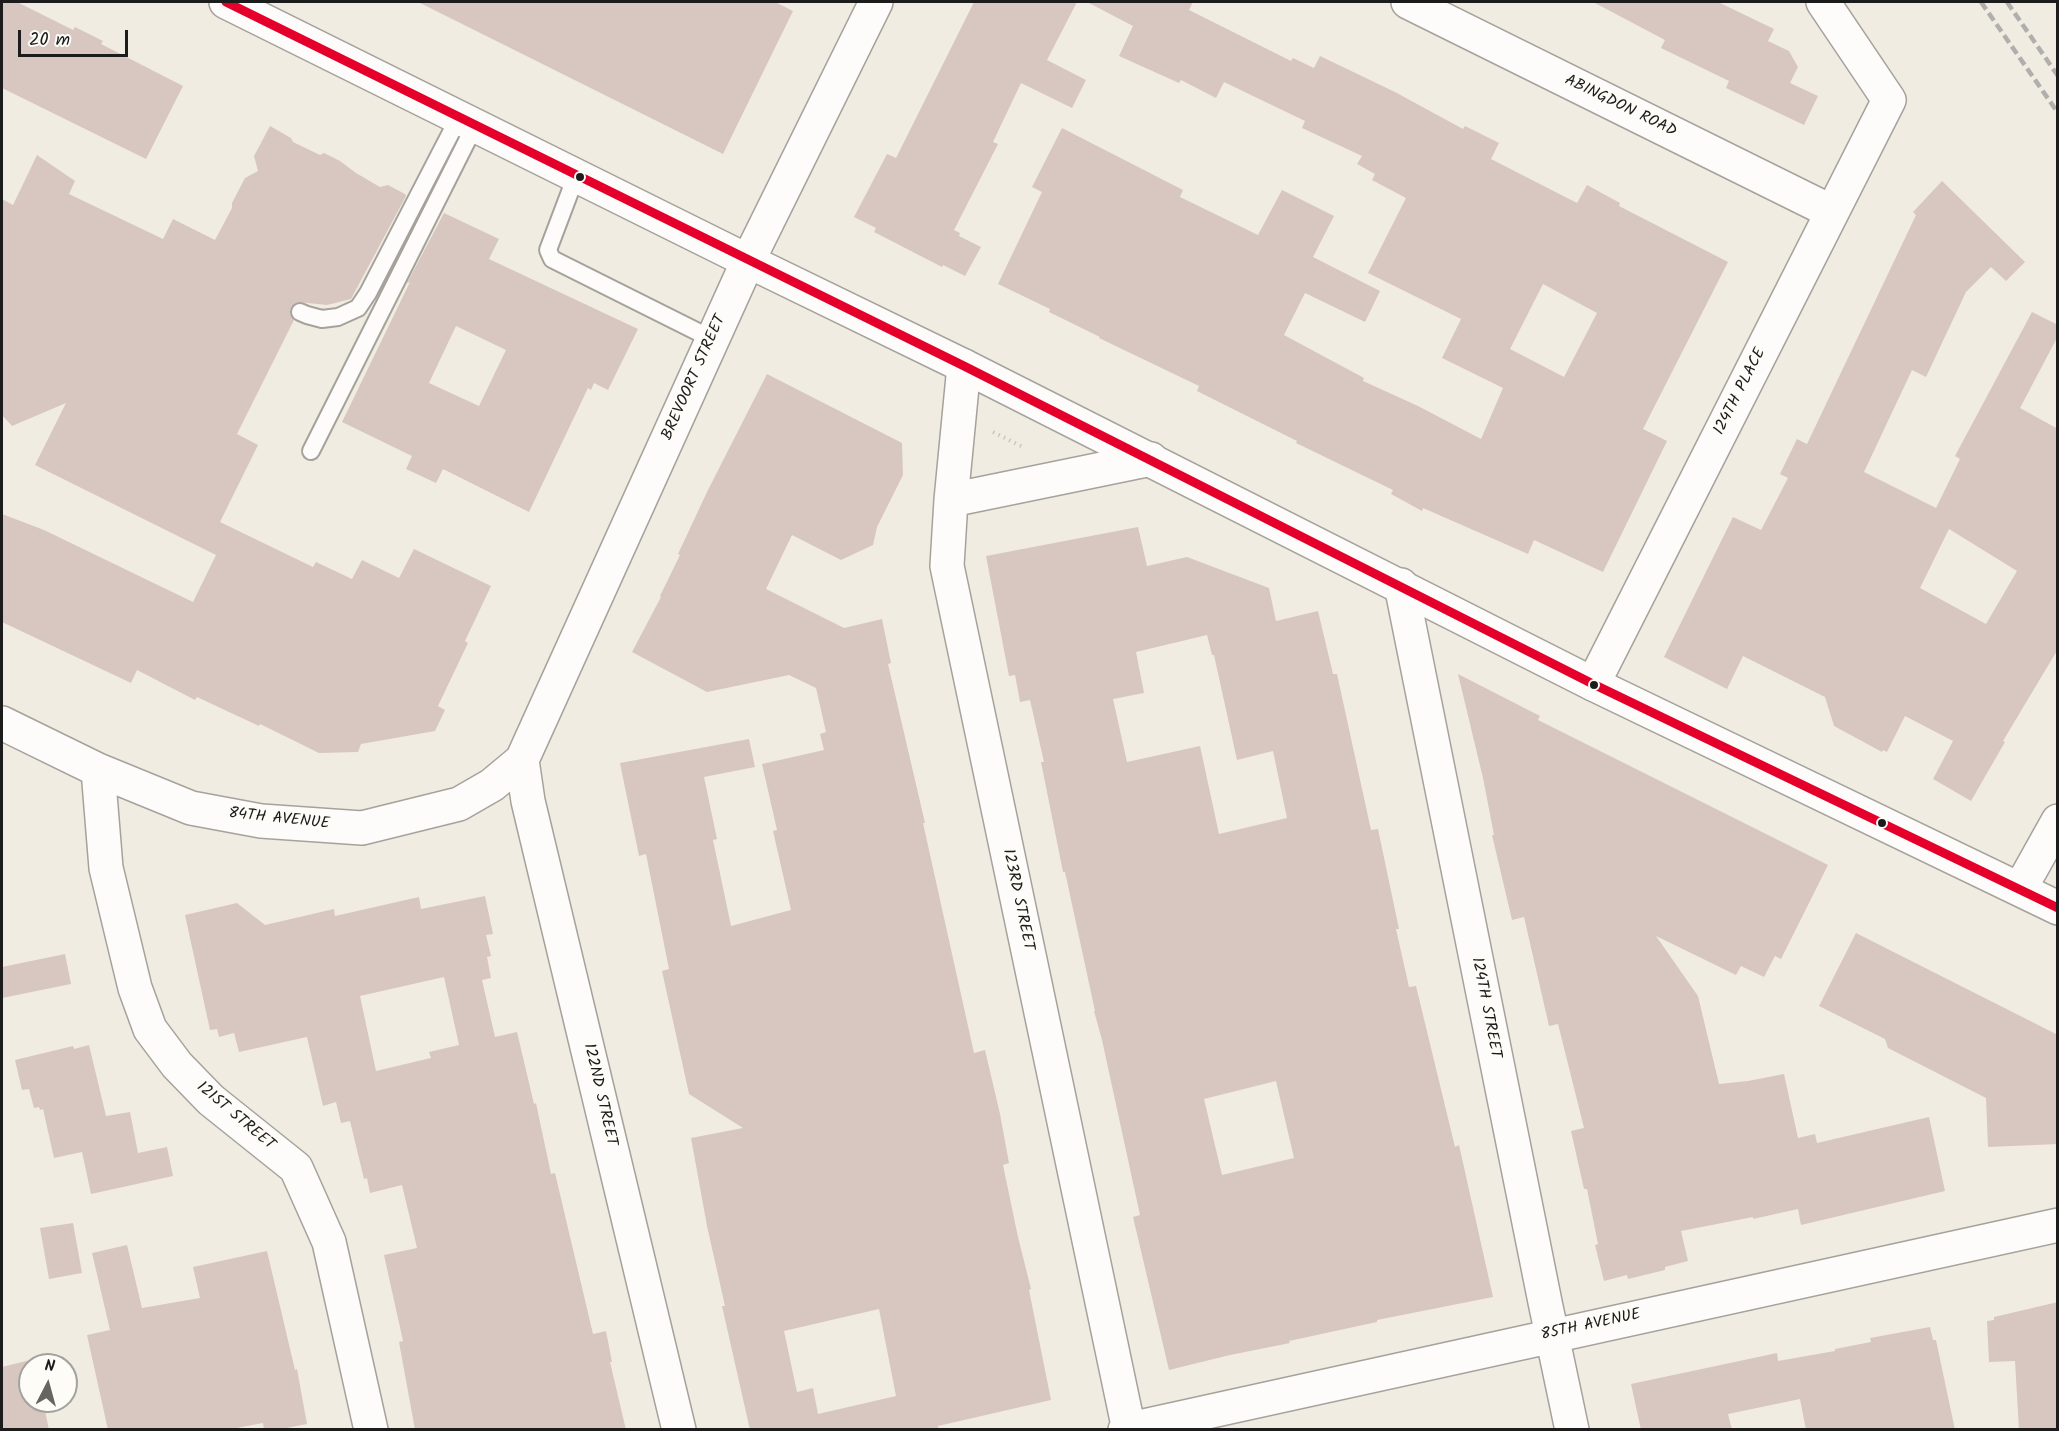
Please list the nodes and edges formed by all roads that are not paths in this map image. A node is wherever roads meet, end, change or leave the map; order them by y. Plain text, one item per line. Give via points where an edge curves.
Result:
1 (226, 2) edge
2 (876, 2) edge
3 (1408, 2) edge
4 (1823, 2) edge
5 (467, 121) junction
6 (576, 176) junction
7 (1832, 212) junction
8 (748, 261) junction
9 (300, 312) dead end
10 (712, 339) junction
11 (964, 366) junction
12 (311, 451) dead end
13 (1151, 459) junction
14 (951, 500) junction
15 (1401, 585) junction
16 (1593, 684) junction
17 (2, 723) edge
18 (522, 760) junction
19 (98, 770) junction
20 (2058, 820) edge
21 (2020, 889) junction
22 (2058, 908) edge
23 (2058, 1225) edge
24 (1551, 1335) junction
25 (1128, 1429) edge
26 (371, 1430) edge
27 (679, 1430) edge
28 (1572, 1430) edge

1 - 5 street
2 - 8 street, BREVOORT STREET
3 - 7 street, ABINGDON ROAD
4 - 7 street, 124TH PLACE via 1889,100
5 - 6 street
5 - 9 lane via 358,308 322,319
5 - 12 lane
6 - 8 street
6 - 10 lane via 548,250 552,259
7 - 16 street, 124TH PLACE
8 - 10 street, BREVOORT STREET
8 - 11 street
10 - 18 street, BREVOORT STREET
11 - 13 street
11 - 14 street, 123RD STREET
13 - 14 street
13 - 15 street
14 - 25 street, 123RD STREET via 947,566
15 - 16 street
15 - 24 street, 124TH STREET
16 - 21 street
17 - 19 street, 84TH AVENUE
18 - 19 street, 84TH AVENUE via 492,785 459,804 362,828 261,821 191,808
18 - 27 street, 122ND STREET via 528,801
19 - 26 street, 121ST STREET via 106,868 135,988 150,1029 211,1100 296,1168 330,1242
20 - 21 street
21 - 22 street
23 - 24 street, 85TH AVENUE
24 - 25 street, 85TH AVENUE
24 - 28 street, 124TH STREET

